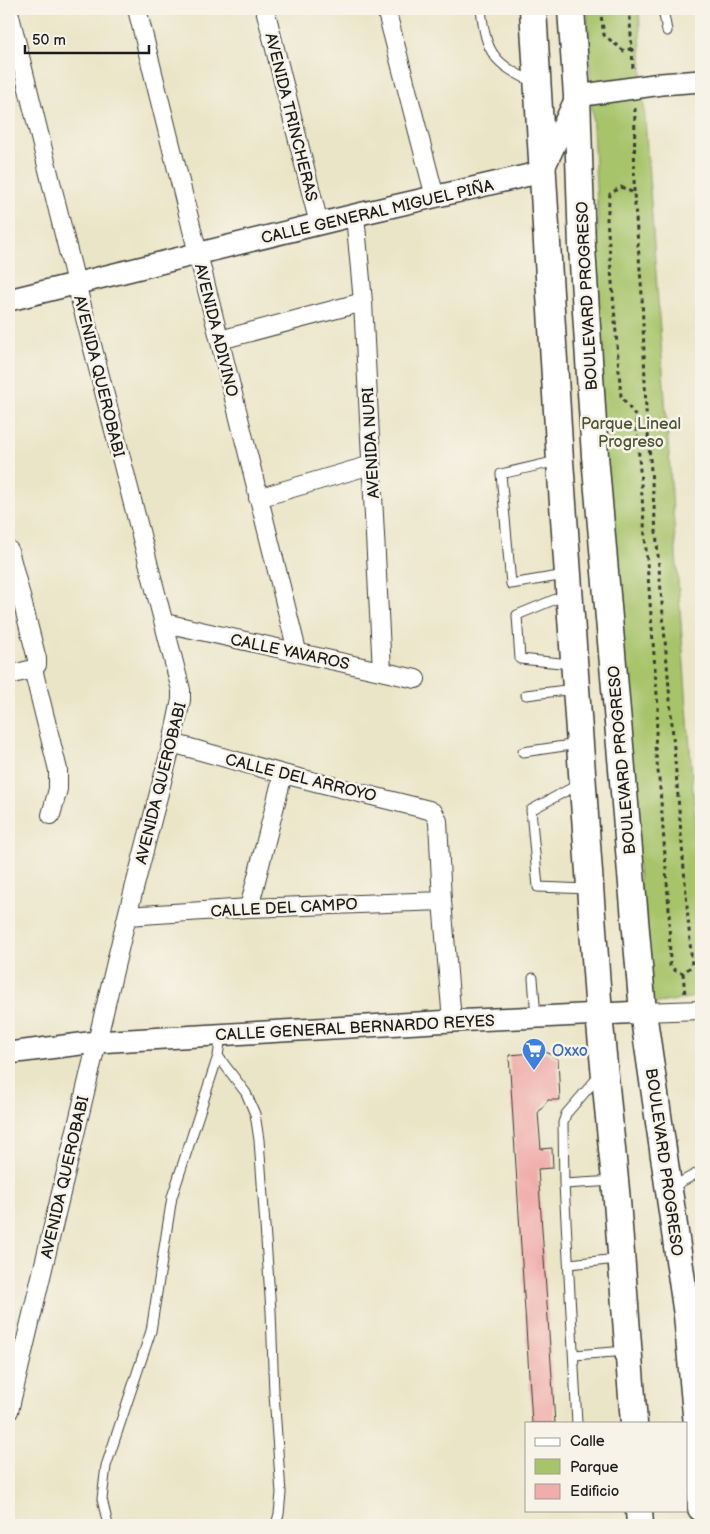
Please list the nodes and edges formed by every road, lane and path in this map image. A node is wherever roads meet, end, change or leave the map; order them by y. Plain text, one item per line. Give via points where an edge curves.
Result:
1 (137, 9) edge
2 (265, 9) edge
3 (386, 9) edge
4 (481, 9) edge
5 (533, 9) edge
6 (571, 9) edge
7 (600, 9) edge
8 (629, 9) edge
9 (663, 9) edge
10 (9, 12) edge
11 (667, 31) dead end
12 (701, 81) edge
13 (537, 84) junction
14 (576, 96) junction
15 (635, 122) dead end
16 (542, 172) junction
17 (634, 193) junction
18 (434, 197) junction
19 (356, 215) junction
20 (318, 224) junction
21 (582, 247) junction
22 (198, 253) junction
23 (76, 283) junction
24 (9, 300) edge
25 (363, 302) junction
26 (220, 340) junction
27 (560, 461) junction
28 (371, 465) junction
29 (258, 498) junction
30 (9, 550) edge
31 (570, 584) junction
32 (165, 623) junction
33 (297, 651) junction
34 (35, 667) junction
35 (382, 671) junction
36 (9, 675) edge
37 (576, 677) junction
38 (416, 679) dead end
39 (526, 695) dead end
40 (172, 744) junction
41 (580, 744) junction
42 (523, 752) dead end
43 (283, 774) junction
44 (583, 781) junction
45 (51, 815) dead end
46 (590, 889) junction
47 (442, 901) junction
48 (249, 908) junction
49 (127, 916) junction
50 (683, 973) junction
51 (533, 978) dead end
52 (694, 1010) edge
53 (643, 1012) junction
54 (599, 1014) junction
55 (536, 1017) junction
56 (452, 1021) junction
57 (96, 1042) junction
58 (220, 1046) junction
59 (9, 1052) edge
60 (604, 1070) junction
61 (701, 1171) edge
62 (615, 1181) junction
63 (564, 1184) junction
64 (669, 1189) junction
65 (622, 1259) junction
66 (569, 1264) junction
67 (628, 1351) junction
68 (574, 1355) junction
69 (9, 1410) edge
70 (577, 1422) edge
71 (634, 1422) edge
72 (701, 1508) edge
73 (639, 1512) edge
74 (108, 1525) edge
75 (276, 1525) edge
76 (640, 1525) edge

1 - 22 street, AVENIDA ADIVINO
2 - 20 street, AVENIDA TRINCHERAS
3 - 18 street
4 - 13 lane via 487,44 496,59 510,71
5 - 13 main road
5 - 14 main road via 558,66
6 - 14 main road, BOULEVARD PROGRESO
7 - 8 path via 604,35 624,51 632,48
9 - 11 lane
10 - 23 street, AVENIDA QUEROBABI
12 - 14 street
13 - 16 main road
14 - 16 street
14 - 21 main road, BOULEVARD PROGRESO
15 - 17 path
16 - 18 street, CALLE GENERAL MIGUEL PIÑA
16 - 21 main road via 565,206
16 - 27 main road
17 - 50 path via 646,410 692,966
17 - 50 path via 621,187 610,194 607,219 621,396 636,417 658,708 655,746 669,909 670,966
18 - 19 street, CALLE GENERAL MIGUEL PIÑA
19 - 20 street, CALLE GENERAL MIGUEL PIÑA
19 - 25 street, AVENIDA NURI
20 - 22 street, CALLE GENERAL MIGUEL PIÑA
21 - 53 main road, BOULEVARD PROGRESO via 595,456
22 - 23 street, CALLE GENERAL MIGUEL PIÑA
22 - 26 street, AVENIDA ADIVINO
23 - 24 street, CALLE GENERAL MIGUEL PIÑA
23 - 32 street, AVENIDA QUEROBABI
25 - 26 street
25 - 28 street, AVENIDA NURI
26 - 29 street, AVENIDA ADIVINO
27 - 31 main road
27 - 31 lane via 501,474 511,584
28 - 29 street
28 - 35 street, AVENIDA NURI
29 - 33 street, AVENIDA ADIVINO
30 - 34 street via 37,659
31 - 37 main road
31 - 37 lane via 517,615 520,659
32 - 33 street, CALLE YAVAROS
32 - 40 street, AVENIDA QUEROBABI via 181,690
33 - 35 street, CALLE YAVAROS
34 - 36 street
34 - 45 street via 58,770 58,789
35 - 38 street, CALLE YAVAROS
37 - 39 lane
37 - 41 main road
40 - 43 street, CALLE DEL ARROYO
40 - 49 street, AVENIDA QUEROBABI
41 - 42 lane
41 - 44 main road
43 - 47 street, CALLE DEL ARROYO via 429,810 438,821
43 - 48 street
44 - 46 main road
44 - 46 lane via 531,810 538,887
46 - 54 main road
47 - 48 street, CALLE DEL CAMPO
47 - 56 street
48 - 49 street, CALLE DEL CAMPO
49 - 57 street, AVENIDA QUEROBABI
50 - 52 path
51 - 55 lane
52 - 53 street, CALLE GENERAL BERNARDO REYES
53 - 54 street, CALLE GENERAL BERNARDO REYES
53 - 64 main road, BOULEVARD PROGRESO
54 - 55 street, CALLE GENERAL BERNARDO REYES
54 - 60 main road
55 - 56 street, CALLE GENERAL BERNARDO REYES
56 - 58 street, CALLE GENERAL BERNARDO REYES
57 - 58 street, CALLE GENERAL BERNARDO REYES
57 - 59 street, CALLE GENERAL BERNARDO REYES
57 - 69 street, AVENIDA QUEROBABI
58 - 74 lane via 172,1197 151,1331 106,1466 102,1500
58 - 75 lane via 255,1114 259,1140 281,1484
60 - 62 main road
60 - 63 lane via 563,1120
61 - 64 lane
62 - 63 lane
62 - 65 main road
63 - 66 lane
64 - 72 main road, BOULEVARD PROGRESO via 690,1324
65 - 66 lane
65 - 67 main road
66 - 68 lane
67 - 68 lane
67 - 71 main road
68 - 70 lane
73 - 76 main road

